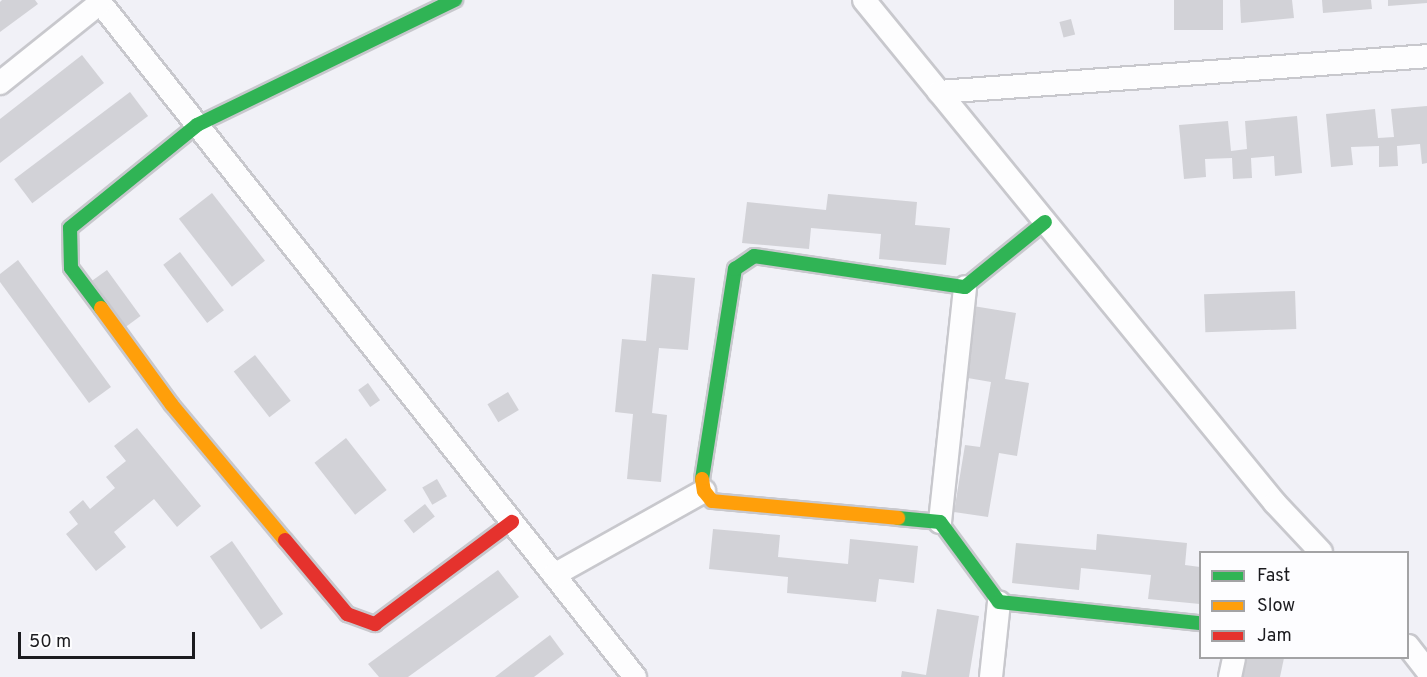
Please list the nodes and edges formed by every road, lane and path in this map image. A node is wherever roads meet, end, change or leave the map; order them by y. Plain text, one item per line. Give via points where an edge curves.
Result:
1 (455, 0) edge
2 (864, 0) edge
3 (99, 1) edge
4 (1427, 56) edge
5 (0, 83) edge
6 (939, 92) junction
7 (197, 125) junction
8 (1045, 222) junction
9 (965, 287) junction
10 (704, 491) junction
11 (512, 522) junction
12 (940, 522) junction
13 (1320, 551) edge
14 (554, 575) junction
15 (999, 602) junction
16 (1199, 624) edge
17 (1409, 648) edge
18 (1234, 659) edge
19 (1427, 670) edge
20 (635, 677) edge
21 (991, 677) edge
22 (1230, 677) edge

1 - 7 street
2 - 6 street
3 - 5 street
3 - 7 street
4 - 6 street
6 - 8 street
7 - 11 street
7 - 11 street via 70,228 71,268 172,405 347,614 375,624
8 - 9 street
8 - 13 street via 1275,503
9 - 10 street via 754,256 735,269 701,477
9 - 12 street
10 - 12 street via 712,501
10 - 14 street
11 - 14 street
12 - 15 street
14 - 20 street
15 - 16 street
15 - 21 street
17 - 19 street
18 - 22 street

